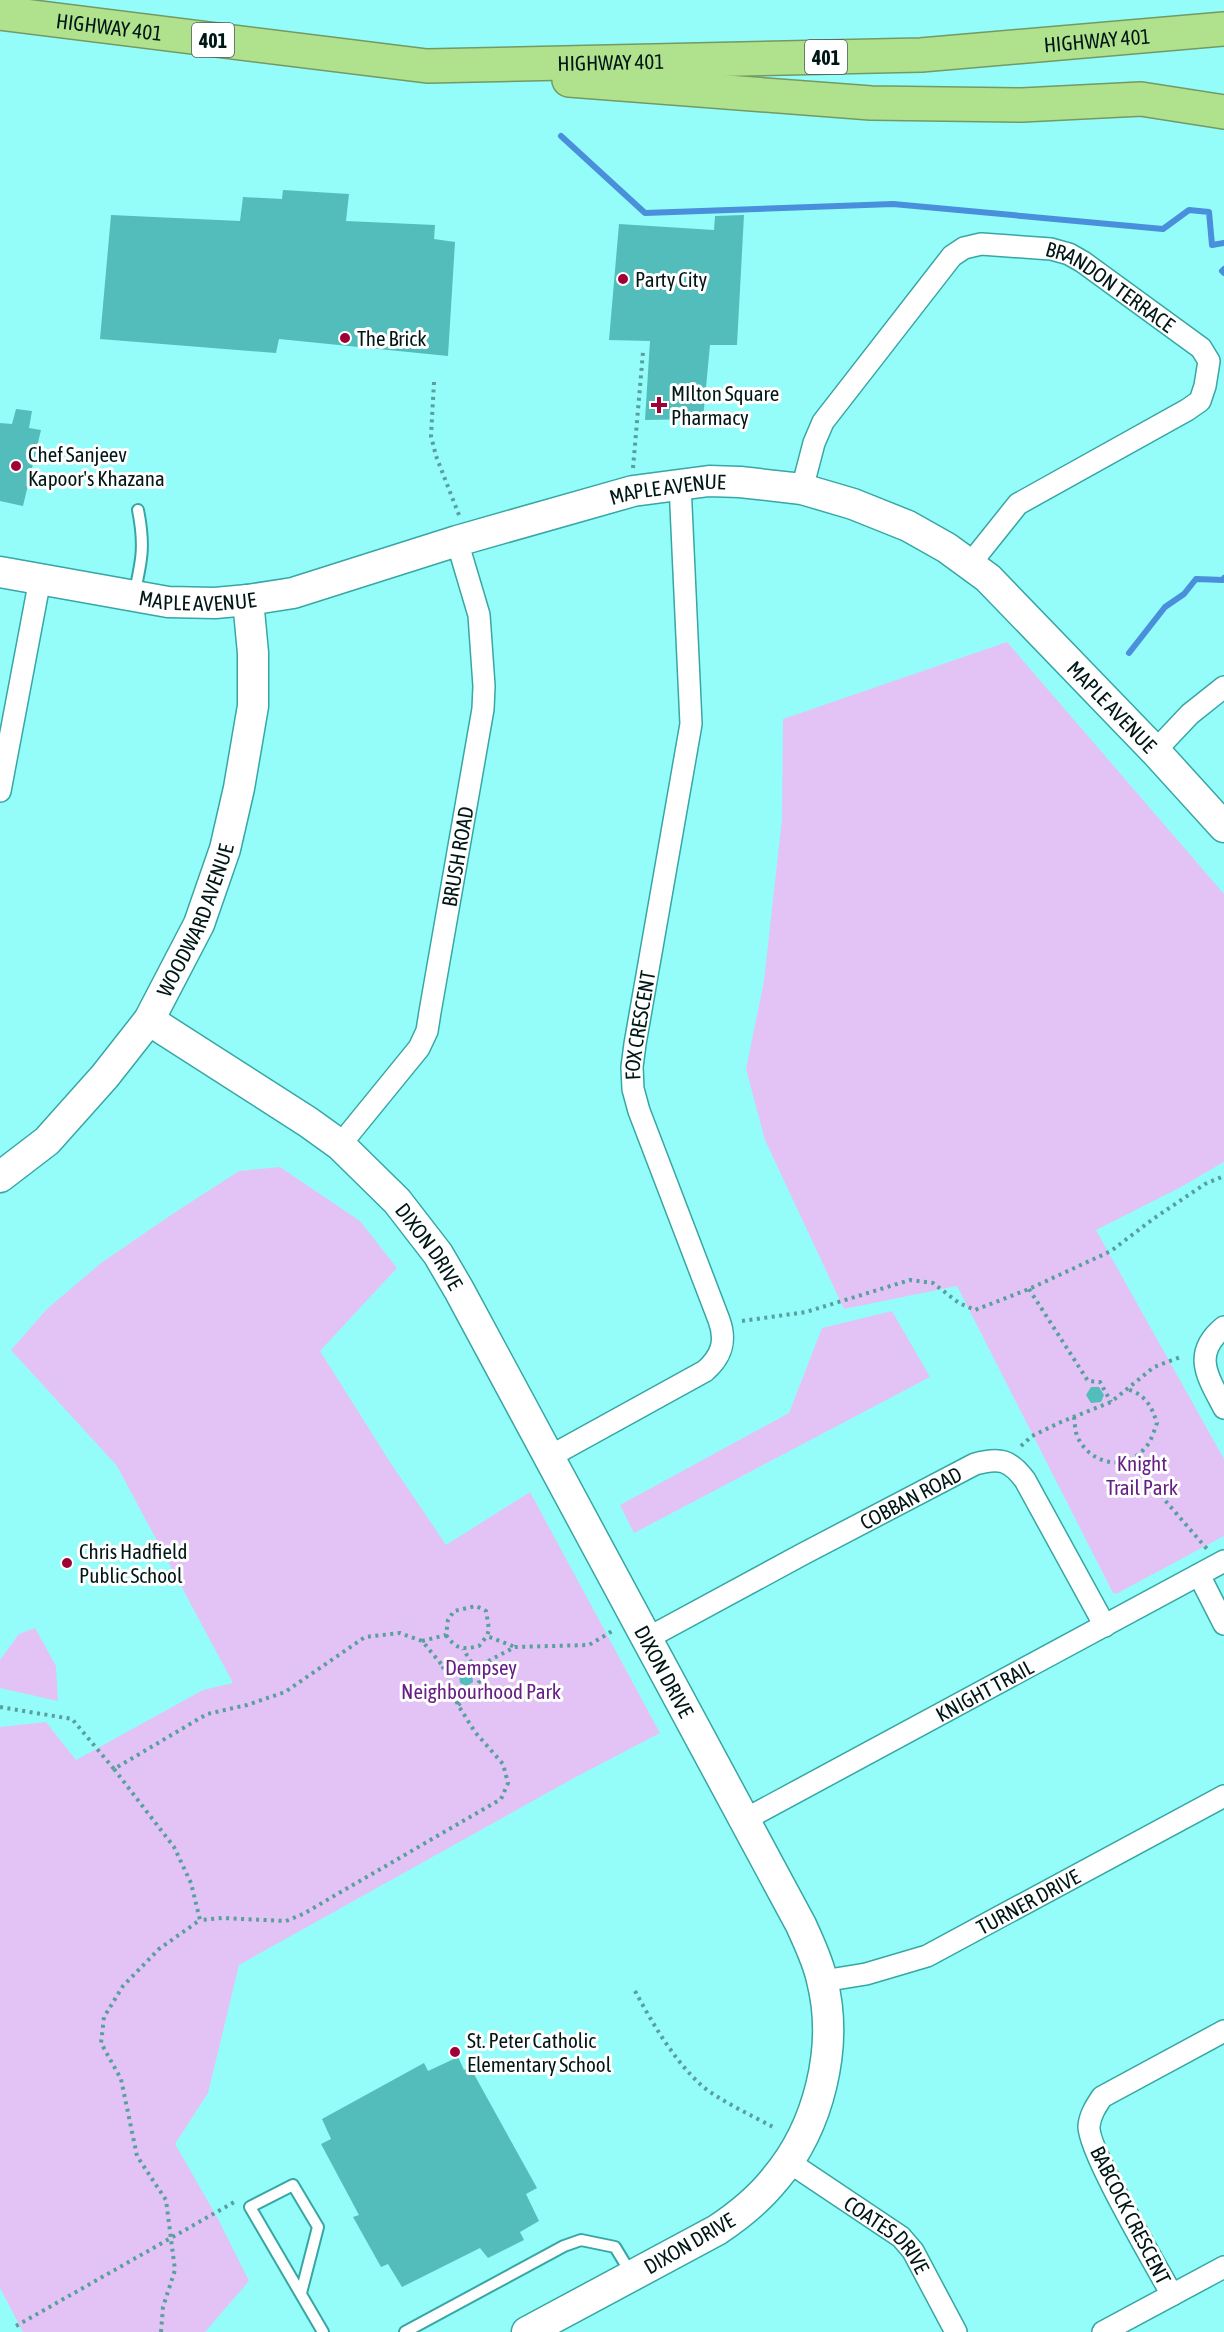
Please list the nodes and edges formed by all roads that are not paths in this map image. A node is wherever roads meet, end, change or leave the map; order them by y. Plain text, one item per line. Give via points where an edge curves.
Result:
1 (0, 13) edge
2 (1224, 29) edge
3 (427, 66) junction
4 (1224, 112) edge
5 (680, 484) junction
6 (802, 489) junction
7 (138, 510) dead end
8 (458, 528) junction
9 (970, 564) junction
10 (0, 572) edge
11 (40, 579) junction
12 (133, 597) junction
13 (248, 600) junction
14 (1224, 687) edge
15 (1155, 751) junction
16 (0, 791) edge
17 (1224, 827) edge
18 (149, 1020) junction
19 (340, 1145) junction
20 (0, 1177) edge
21 (1224, 1327) edge
22 (1224, 1408) edge
23 (549, 1457) junction
24 (1217, 1557) edge
25 (1198, 1575) junction
26 (1224, 1624) edge
27 (1105, 1626) junction
28 (633, 1633) junction
29 (1224, 1796) edge
30 (744, 1820) junction
31 (823, 1981) junction
32 (1224, 2031) edge
33 (789, 2162) junction
34 (1224, 2267) edge
35 (632, 2275) junction
36 (301, 2293) junction
37 (1172, 2295) junction
38 (323, 2332) edge
39 (405, 2332) edge
40 (527, 2332) edge
41 (956, 2332) edge
42 (1103, 2332) edge

1 - 3 highway, HIGHWAY 401 / 401
2 - 3 highway, HIGHWAY 401 / 401 via 921,55
3 - 4 highway via 622,86 871,103 1022,105 1142,99
5 - 6 street, MAPLE AVENUE via 740,482
5 - 8 street, MAPLE AVENUE
5 - 23 street, FOX CRESCENT via 691,724 635,1044 633,1089 649,1141 723,1331 723,1341 721,1353 705,1371
6 - 9 street, MAPLE AVENUE via 854,504 899,523
6 - 9 street, BRANDON TERRACE via 823,422 952,256 981,244 1069,254 1201,348 1209,361 1205,386 1200,401 1187,410 1018,504
7 - 12 lane via 144,543
8 - 13 street, MAPLE AVENUE via 293,593
8 - 19 street, BRUSH ROAD via 479,615 483,709 429,1021 419,1048
9 - 15 street, MAPLE AVENUE
10 - 11 street, MAPLE AVENUE
11 - 12 street, MAPLE AVENUE
11 - 16 street
12 - 13 street, MAPLE AVENUE via 191,603
13 - 18 street, WOODWARD AVENUE via 253,706 225,849 199,924
14 - 15 street via 1190,714
15 - 17 street, MAPLE AVENUE
18 - 19 street, DIXON DRIVE
18 - 20 street, WOODWARD AVENUE via 47,1141
19 - 23 street, DIXON DRIVE via 398,1201 438,1254
21 - 22 street via 1214,1335 1204,1362
23 - 28 street, DIXON DRIVE
24 - 25 street, KNIGHT TRAIL
25 - 26 street
25 - 27 street, KNIGHT TRAIL
27 - 28 street, COBBAN ROAD via 1025,1480 1004,1461 990,1460
27 - 30 street, KNIGHT TRAIL
28 - 30 street, DIXON DRIVE
29 - 31 street, TURNER DRIVE via 940,1951 866,1974
30 - 31 street, DIXON DRIVE via 801,1925
31 - 33 street, DIXON DRIVE via 827,2020 824,2069 816,2103
32 - 37 street, BABCOCK CRESCENT via 1102,2097 1092,2112 1089,2128 1101,2161
33 - 35 street, DIXON DRIVE via 735,2218
33 - 41 street, COATES DRIVE via 901,2237 913,2251
34 - 37 street
35 - 39 lane via 615,2247 581,2240
35 - 40 street, DIXON DRIVE
36 - 36 lane via 250,2207 293,2185 318,2227
36 - 38 lane
37 - 42 street

